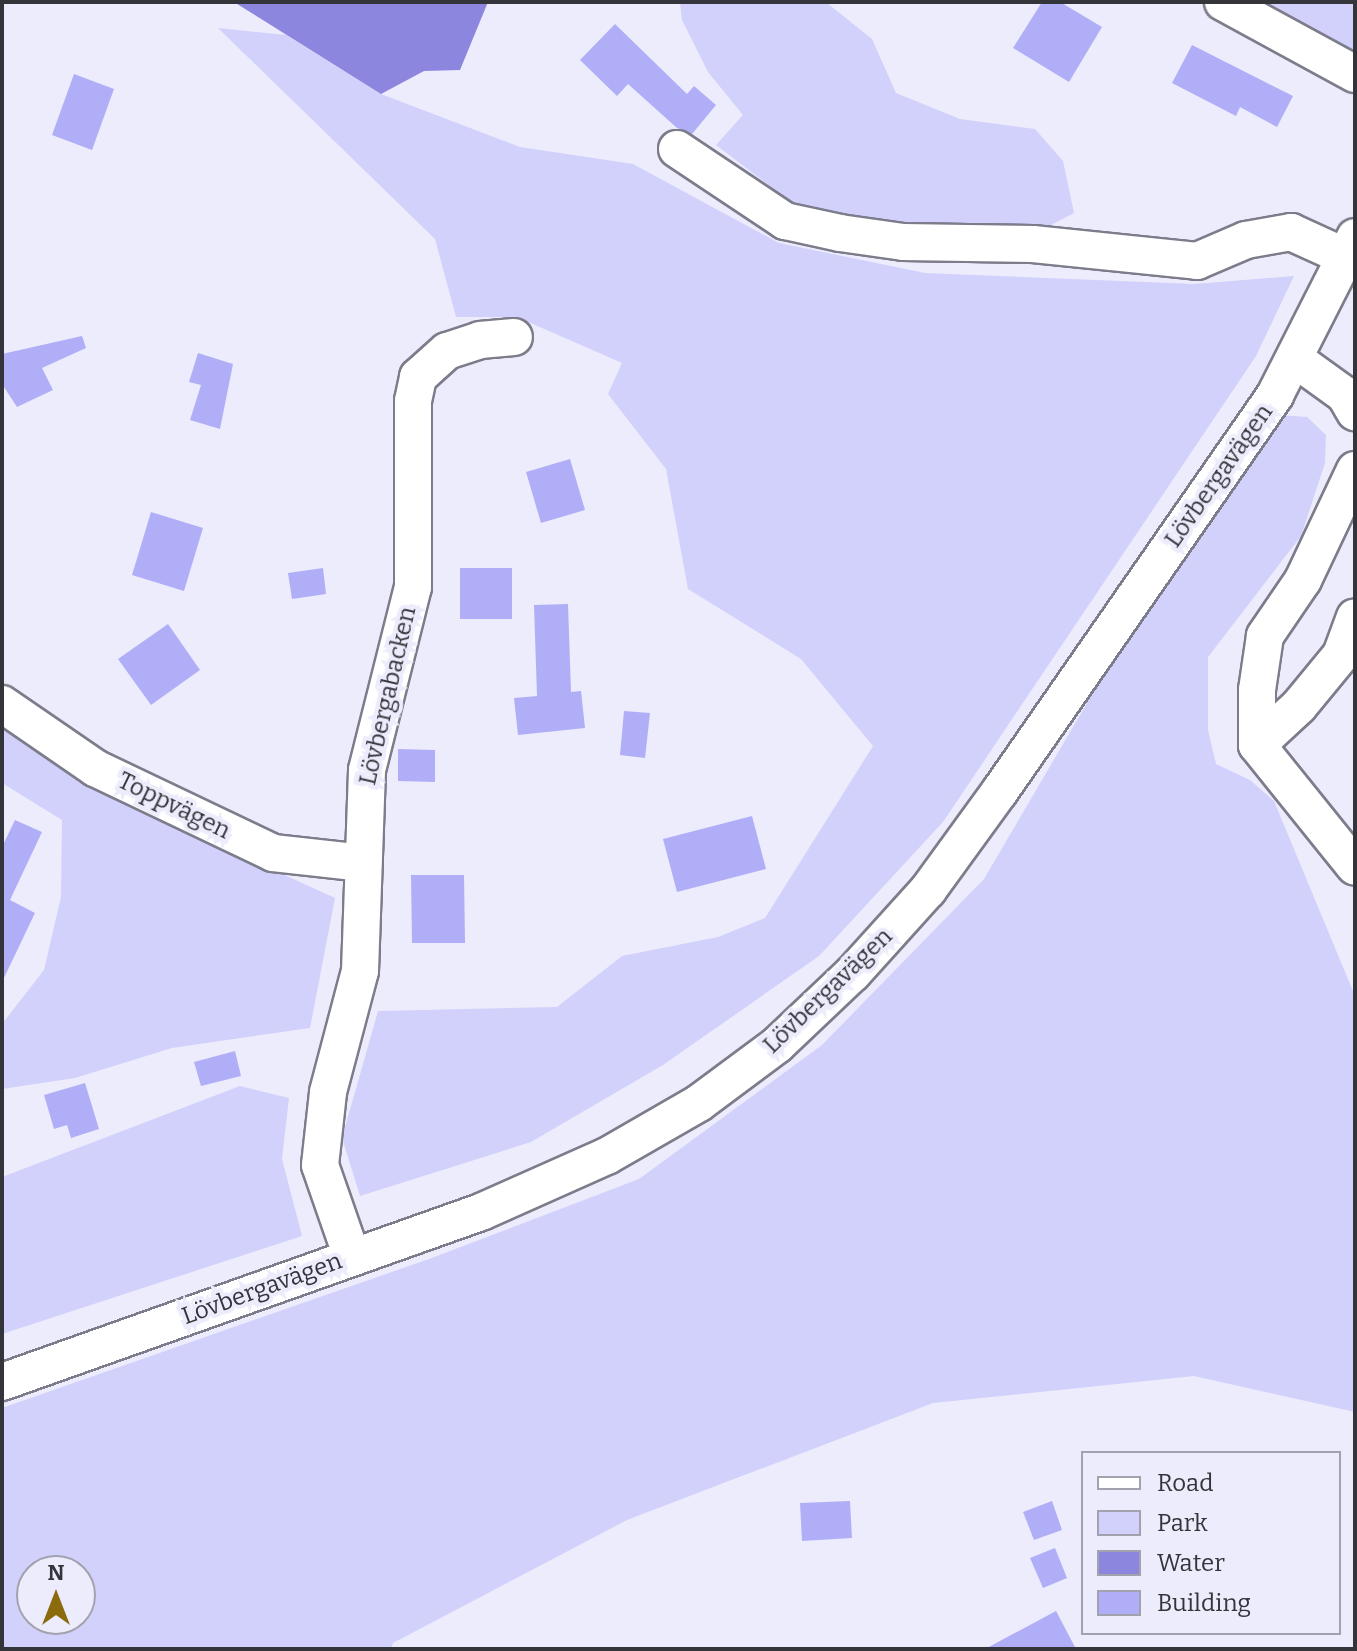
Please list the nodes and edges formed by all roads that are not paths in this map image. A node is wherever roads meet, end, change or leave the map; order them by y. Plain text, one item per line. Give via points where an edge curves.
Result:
1 (1223, 2) edge
2 (1355, 74) edge
3 (677, 149) dead end
4 (1350, 247) edge
5 (514, 337) dead end
6 (1295, 359) junction
7 (1352, 403) edge
8 (1355, 470) edge
9 (1355, 617) edge
10 (2, 704) edge
11 (1257, 745) junction
12 (363, 863) junction
13 (1355, 867) edge
14 (352, 1257) junction
15 (2, 1382) edge

1 - 2 street
3 - 4 street via 785,221 840,233 903,242 1033,244 1197,261 1246,240 1291,232
4 - 6 street, Lövbergavägen
5 - 12 street, Lövbergabacken via 480,340 447,351 418,377 413,401 413,587 367,770
6 - 7 street
6 - 14 street, Lövbergavägen via 1000,791 928,890 853,973 777,1045 699,1103 620,1148 481,1212
8 - 11 street via 1310,567 1265,636 1257,690
9 - 11 street via 1341,655 1299,706
10 - 12 street, Toppvägen via 95,768 273,853
11 - 13 street
12 - 14 street, Lövbergabacken via 360,971 328,1092 320,1165
14 - 15 street, Lövbergavägen

